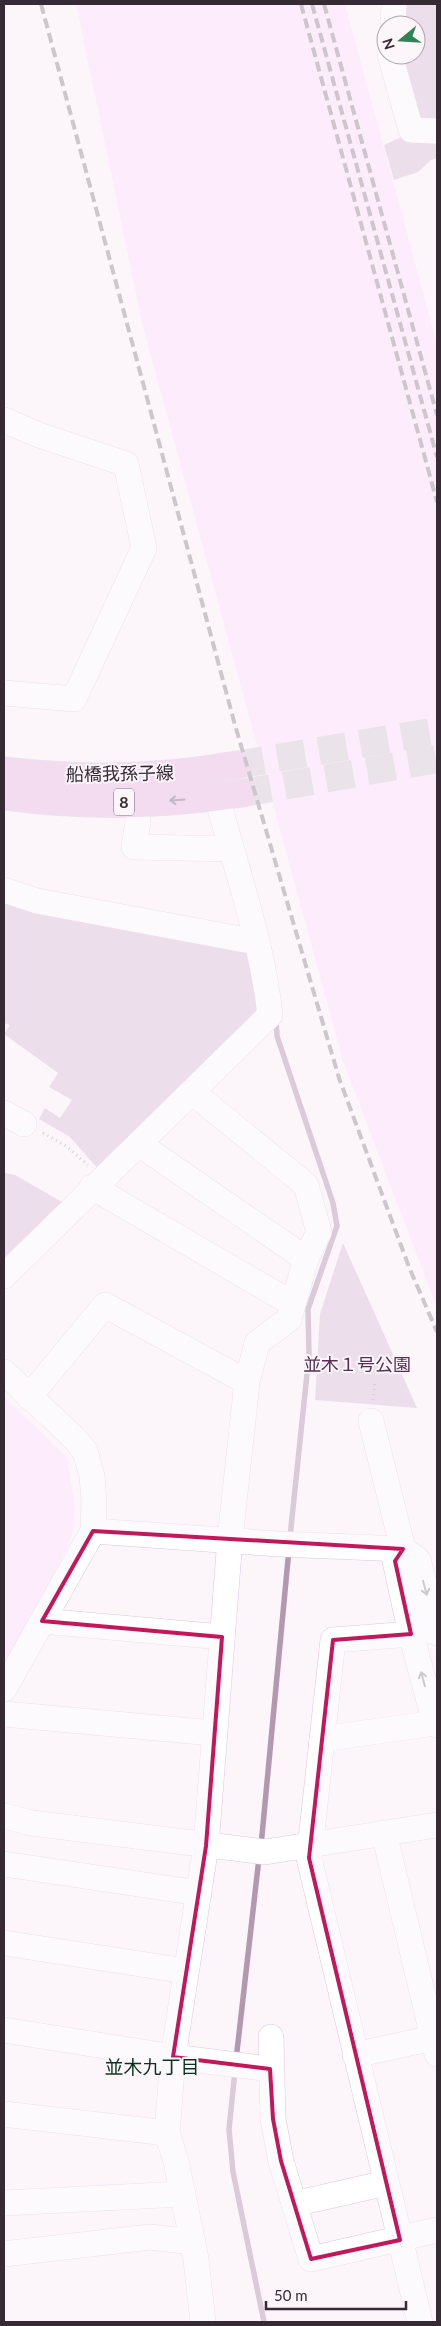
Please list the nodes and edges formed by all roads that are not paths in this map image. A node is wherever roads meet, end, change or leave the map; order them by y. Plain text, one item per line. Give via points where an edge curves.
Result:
1 (393, 65) edge
2 (437, 131) edge
3 (4, 420) edge
4 (4, 693) edge
5 (236, 765) tunnel mouth
6 (4, 771) edge
7 (230, 795) joint
8 (4, 796) edge
9 (138, 822) dead end
10 (232, 849) junction
11 (4, 890) edge
12 (256, 942) junction
13 (192, 1092) junction
14 (140, 1144) junction
15 (97, 1182) junction
16 (306, 1259) junction
17 (4, 1276) edge
18 (293, 1304) junction
19 (4, 1372) edge
20 (247, 1382) junction
21 (29, 1397) junction
22 (371, 1421) dead end
23 (93, 1531) junction
24 (230, 1539) junction
25 (403, 1549) junction
26 (42, 1621) junction
27 (436, 1631) edge
28 (411, 1634) junction
29 (222, 1636) junction
30 (4, 1689) edge
31 (4, 1714) edge
32 (436, 1724) edge
33 (214, 1733) junction
34 (322, 1739) junction
35 (4, 1816) edge
36 (437, 1825) edge
37 (384, 1833) junction
38 (310, 1845) junction
39 (206, 1846) junction
40 (4, 1864) edge
41 (199, 1892) junction
42 (4, 1943) edge
43 (186, 1971) junction
44 (4, 2030) edge
45 (271, 2037) dead end
46 (436, 2043) edge
47 (355, 2056) junction
48 (173, 2057) junction
49 (270, 2069) junction
50 (4, 2114) edge
51 (168, 2133) junction
52 (386, 2183) junction
53 (183, 2194) junction
54 (4, 2203) edge
55 (294, 2204) junction
56 (437, 2230) edge
57 (400, 2240) junction
58 (193, 2242) junction
59 (4, 2254) edge
60 (203, 2322) edge
61 (419, 2322) edge

1 - 2 street via 411,130
3 - 4 street via 126,464 144,548 74,699
5 - 6 main road, 船橋我孫子線 / 8 via 142,776
7 -> 8 main road, 船橋我孫子線 / 8 via 88,803
7 - 10 street
9 - 10 street via 134,847
10 - 12 street
11 - 12 street via 38,901
12 - 13 street via 270,1015
13 - 14 street
13 - 16 street via 306,1185 318,1232
14 - 15 street
14 - 16 street
15 - 17 street
15 - 18 street
16 - 18 street
18 - 20 street via 289,1319 257,1343
19 - 21 street
20 - 21 street via 104,1306
20 - 24 street
21 - 23 street via 85,1451 92,1476
22 - 25 street
23 - 24 street
23 - 26 street
24 - 25 street
24 - 29 street
25 -> 27 street via 418,1560
25 - 28 street via 395,1560
26 - 29 street
26 - 30 street
27 - 28 street
32 -> 28 street
28 - 34 street via 333,1640
29 - 33 street
31 - 33 street
32 - 34 street
33 - 39 street
34 - 38 street
35 - 39 street via 32,1823
36 - 37 street
37 - 38 street
37 - 46 street
38 - 39 street via 256,1852
38 - 47 street via 309,1858
39 - 41 street
40 - 41 street
41 - 43 street
42 - 43 street
43 - 48 street
44 - 48 street
45 - 49 street
46 - 47 street
47 - 52 street
48 - 49 street
48 - 51 street
49 - 55 street via 273,2119
50 - 51 street
51 - 53 street
52 - 55 street
52 - 57 street
53 - 54 street
53 - 58 street
55 - 57 street via 310,2259
56 - 57 street
57 - 61 street
58 - 59 street via 150,2237
58 - 60 street

